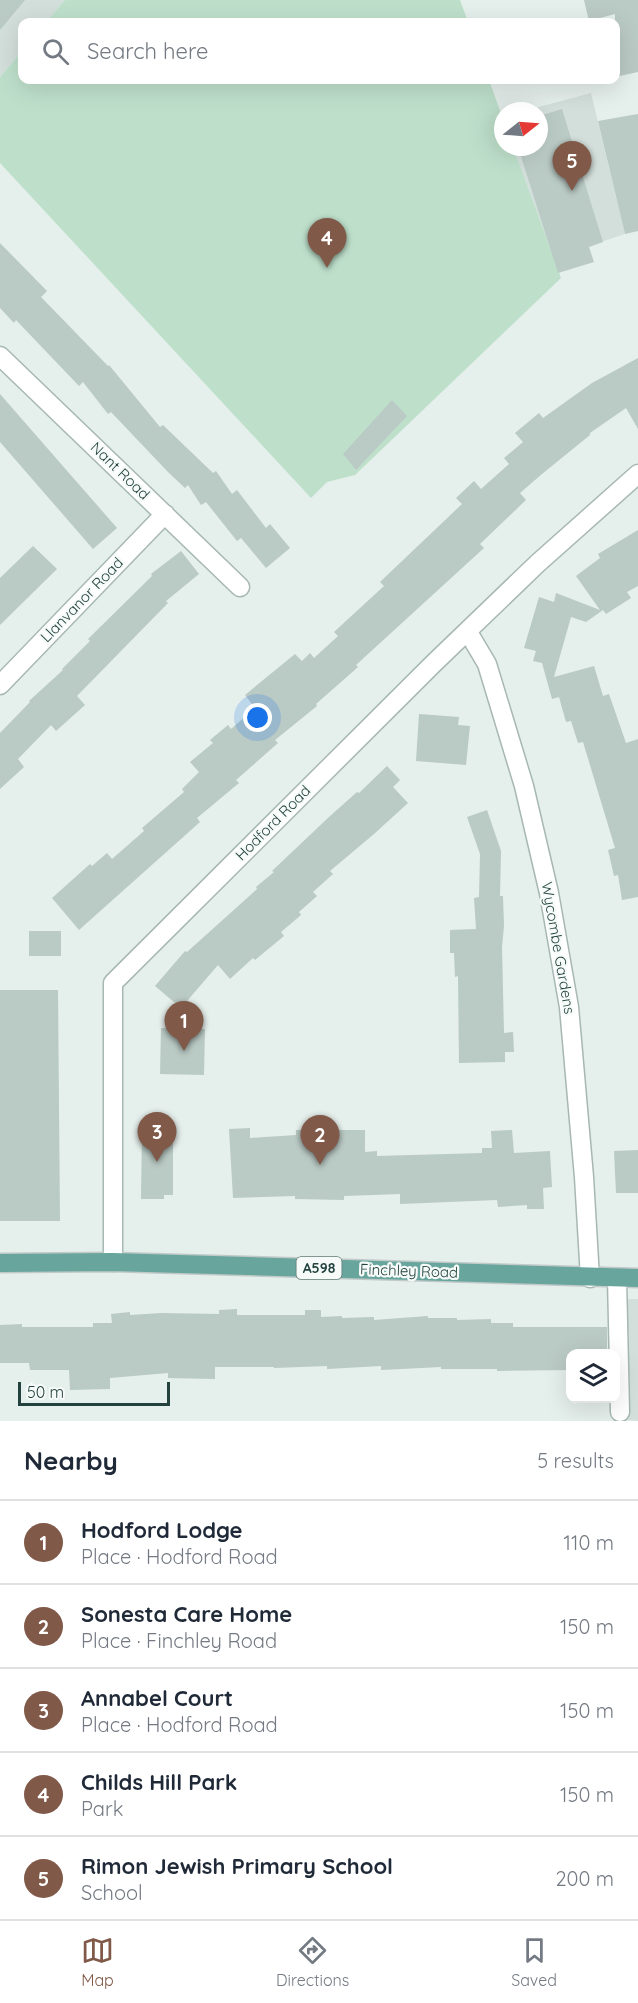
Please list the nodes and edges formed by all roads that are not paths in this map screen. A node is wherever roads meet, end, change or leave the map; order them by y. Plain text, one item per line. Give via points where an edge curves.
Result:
1 (0, 356) edge
2 (638, 474) edge
3 (165, 514) junction
4 (240, 587) dead end
5 (468, 632) junction
6 (0, 685) edge
7 (113, 1262) junction
8 (0, 1263) edge
9 (590, 1278) junction
10 (617, 1278) junction
11 (638, 1278) edge
12 (620, 1412) dead end

1 - 3 street, Nant Road
2 - 5 street, Hodford Road
3 - 4 street, Nant Road
3 - 6 street, Llanvanor Road
5 - 7 street, Hodford Road via 113,983
5 - 9 street, Wycombe Gardens via 487,664 524,786 549,893 569,1008
7 - 8 main road, Finchley Road / A598
7 - 9 main road, Finchley Road / A598
9 - 10 main road, Finchley Road / A598
10 - 11 main road, Finchley Road / A598
10 - 12 street

